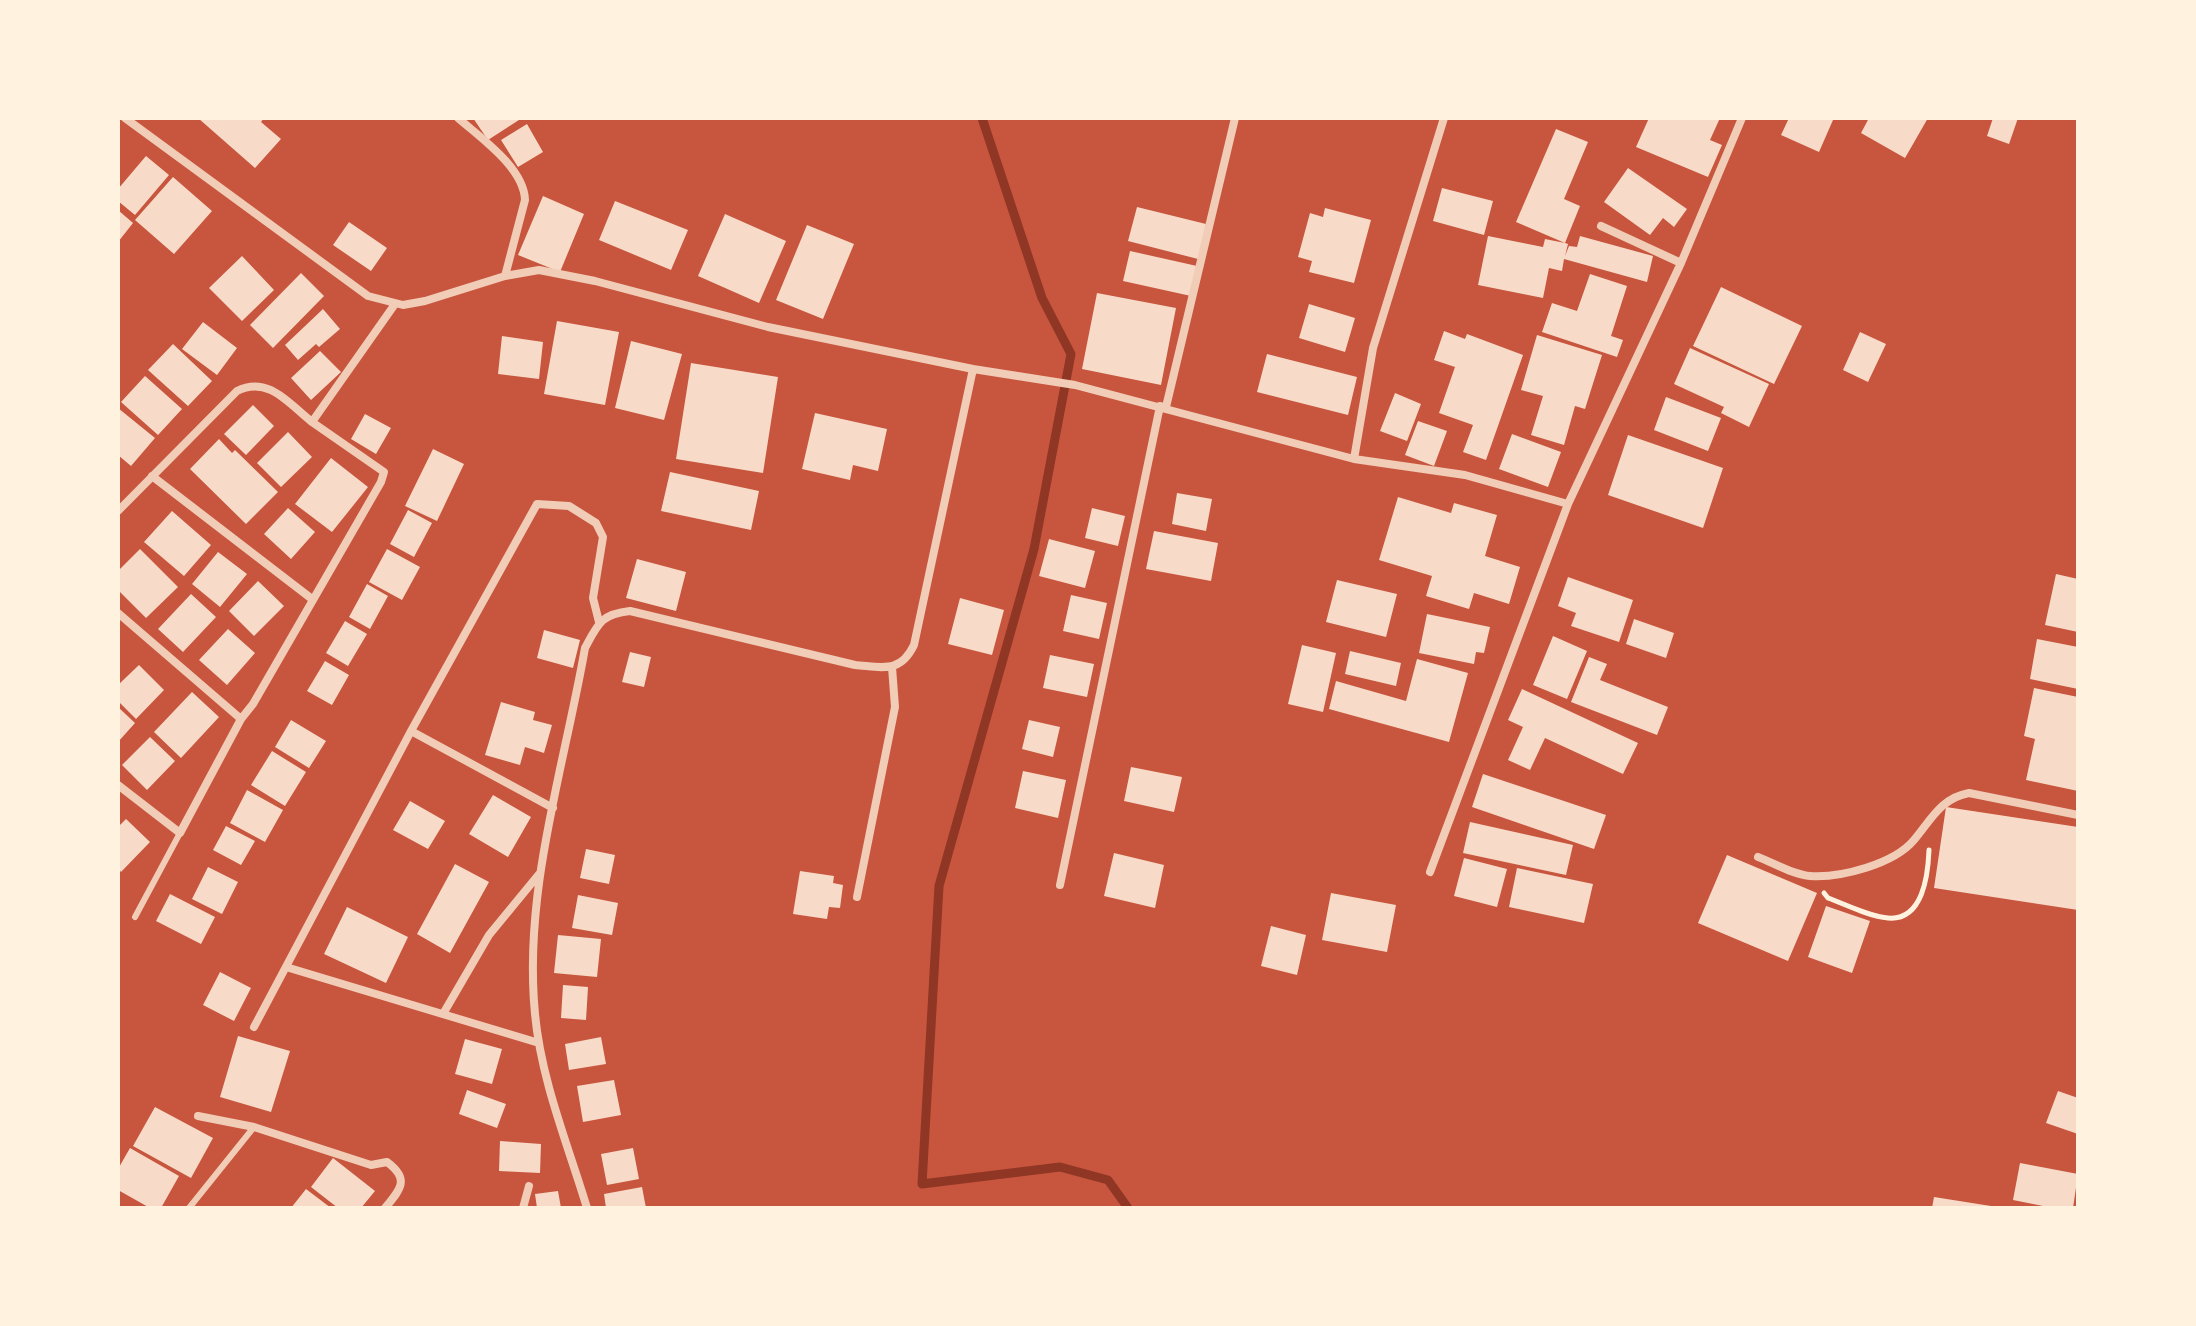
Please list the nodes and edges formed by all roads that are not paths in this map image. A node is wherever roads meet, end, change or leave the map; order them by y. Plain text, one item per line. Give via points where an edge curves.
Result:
1 (125, 118) edge
2 (458, 118) edge
3 (1235, 118) edge
4 (1444, 118) edge
5 (1742, 118) edge
6 (1601, 226) dead end
7 (1681, 263) junction
8 (505, 276) junction
9 (395, 304) junction
10 (973, 369) junction
11 (1163, 406) junction
12 (312, 422) junction
13 (1354, 459) junction
14 (152, 476) junction
15 (1568, 504) junction
16 (118, 511) edge
17 (312, 599) junction
18 (118, 613) edge
19 (599, 622) junction
20 (892, 667) junction
21 (241, 719) junction
22 (411, 731) junction
23 (118, 785) edge
24 (553, 808) junction
25 (2078, 815) edge
26 (180, 833) junction
27 (1758, 857) dead end
28 (1430, 872) dead end
29 (540, 873) junction
30 (1060, 885) dead end
31 (857, 897) dead end
32 (135, 917) dead end
33 (286, 967) junction
34 (443, 1014) junction
35 (254, 1027) dead end
36 (539, 1043) junction
37 (198, 1116) dead end
38 (254, 1127) junction
39 (529, 1186) dead end
40 (189, 1208) edge
41 (385, 1208) edge
42 (523, 1208) edge
43 (587, 1208) edge

1 - 9 street via 368,296
2 - 8 street via 517,174 524,189
3 - 11 street
4 - 13 street via 1373,348
5 - 7 street
6 - 7 street
7 - 15 street
8 - 9 street via 425,301
8 - 10 street via 539,270 768,327
9 - 12 street
10 - 11 street
10 - 20 street via 914,645 907,660
11 - 13 street
11 - 30 street
12 - 14 street via 272,390 247,385
12 - 17 street via 384,472
13 - 15 street via 1465,475
14 - 16 street
14 - 17 street
15 - 28 street
17 - 21 street
18 - 21 street
19 - 20 street via 612,613 630,611 855,665
19 - 22 street via 593,598 603,537 596,523 569,506 537,504
19 - 24 street via 585,648
20 - 31 street via 895,707
21 - 26 street
22 - 24 street
22 - 33 street
23 - 26 street
24 - 29 street
25 - 27 street via 1969,793 1945,802 1894,858 1808,876
26 - 32 lane
29 - 34 street via 489,935
29 - 36 street via 533,983
33 - 34 street
33 - 35 street
34 - 36 street
36 - 43 street
37 - 38 street
38 - 40 lane
38 - 41 street via 371,1165 387,1162 402,1181
39 - 42 street

